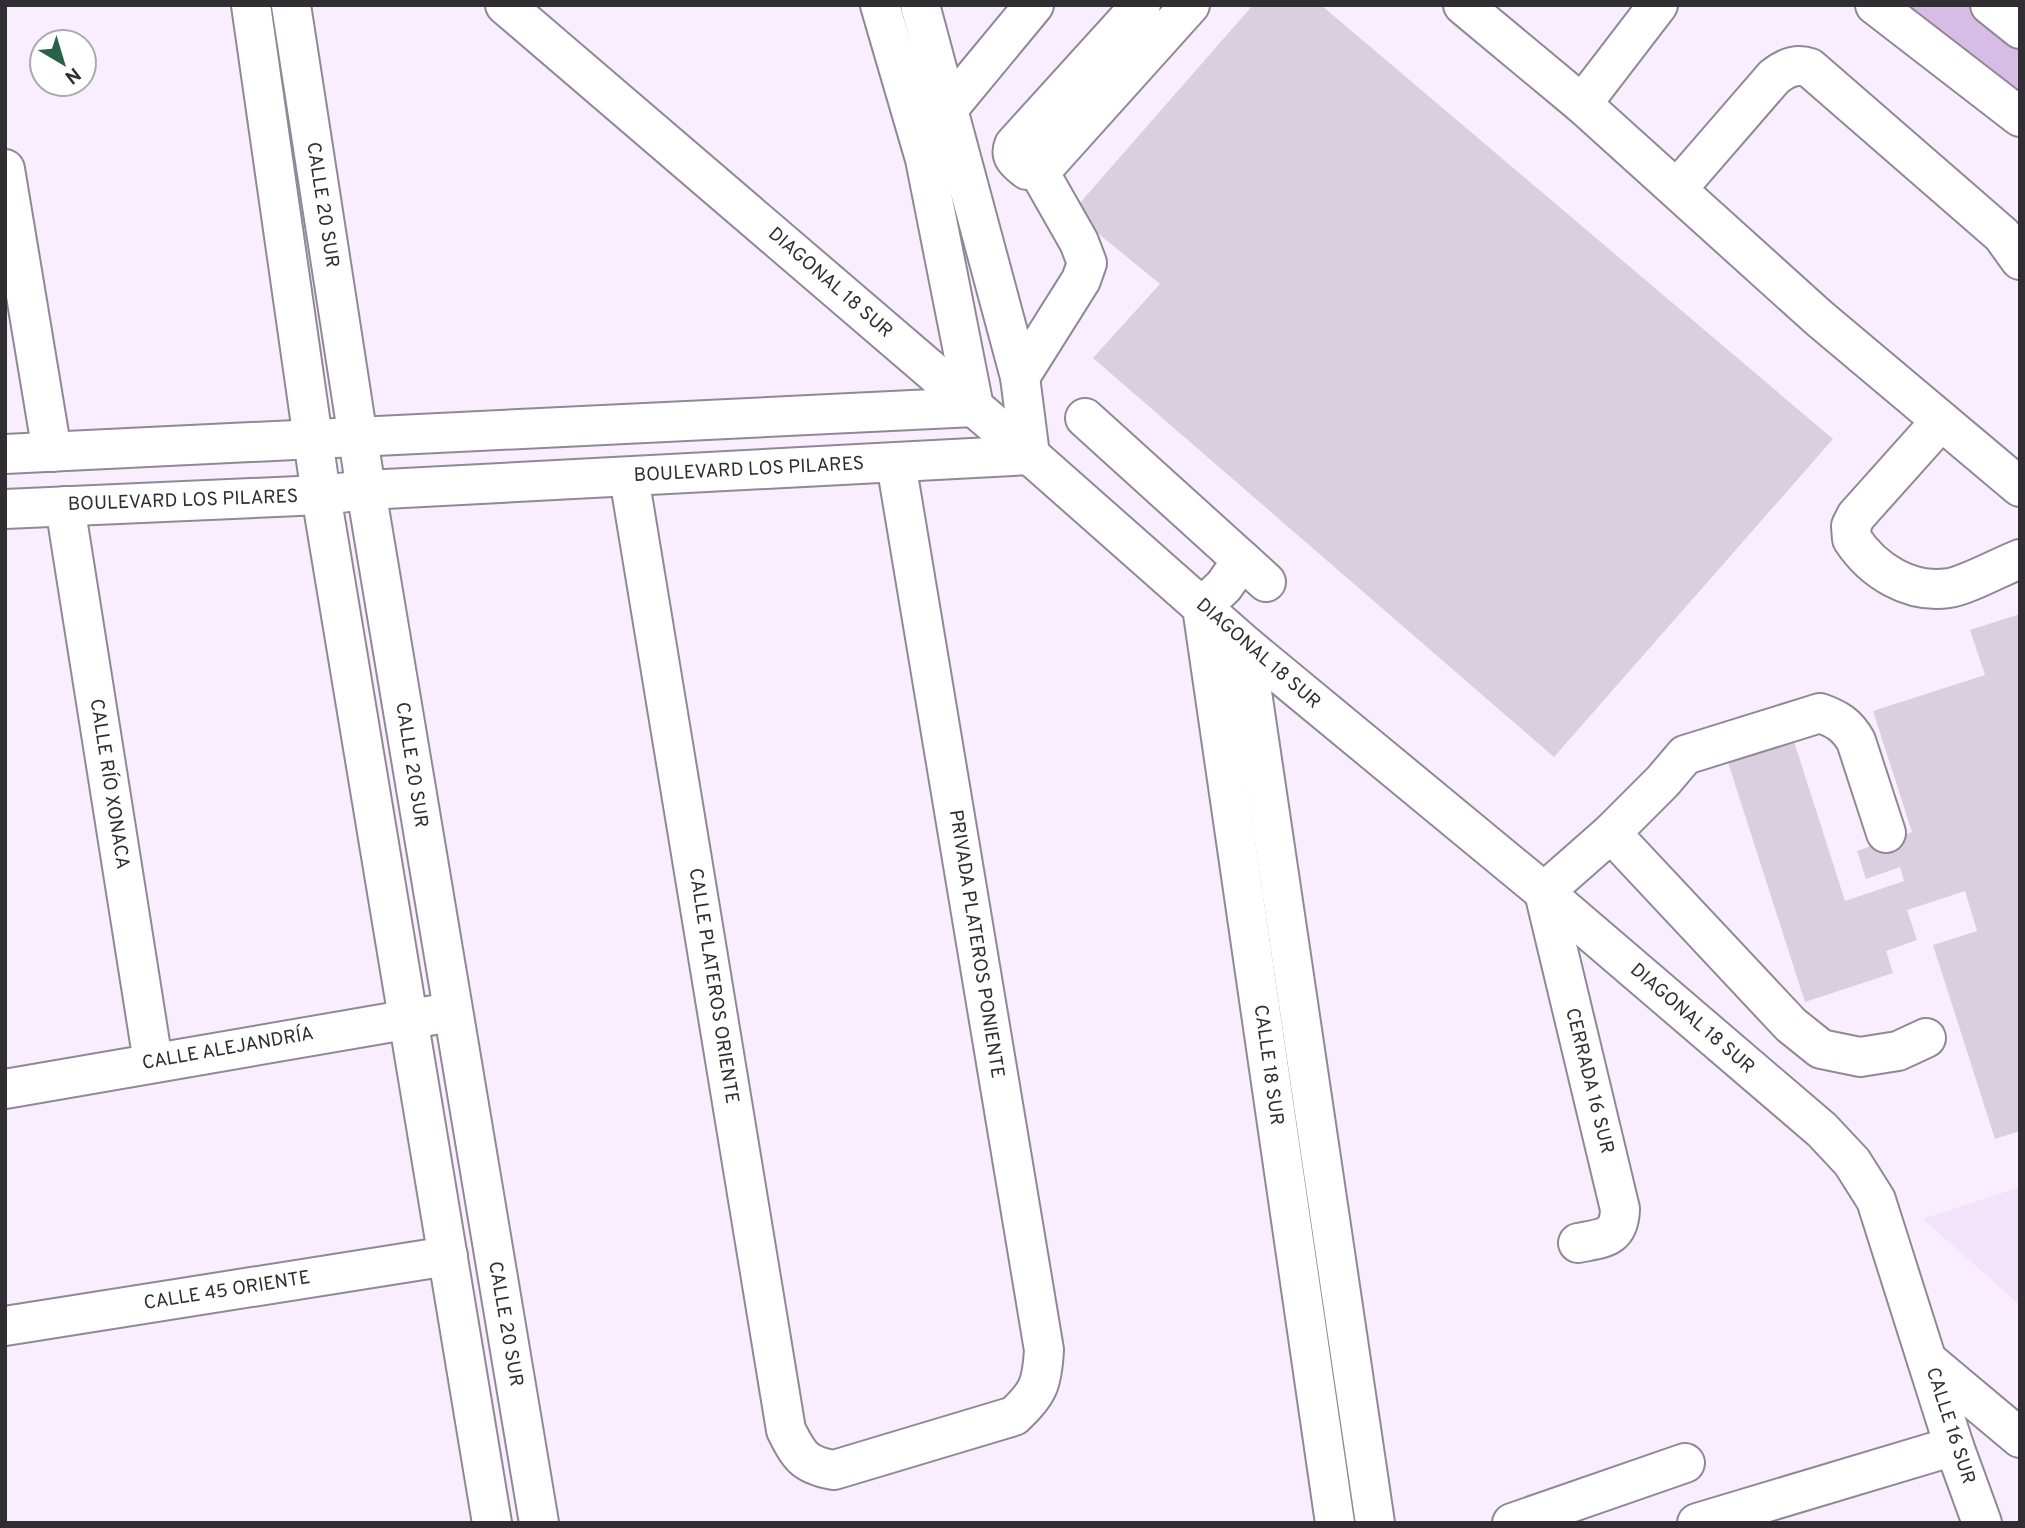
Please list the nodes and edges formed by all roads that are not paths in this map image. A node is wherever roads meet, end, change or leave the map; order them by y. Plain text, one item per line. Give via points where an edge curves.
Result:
1 (251, 5) edge
2 (291, 5) edge
3 (505, 5) edge
4 (880, 5) edge
5 (920, 5) edge
6 (1034, 5) edge
7 (1141, 5) edge
8 (1190, 5) edge
9 (1463, 5) edge
10 (1658, 5) edge
11 (1875, 5) edge
12 (1990, 5) edge
13 (2020, 29) edge
14 (1582, 104) junction
15 (948, 109) junction
16 (2020, 117) edge
17 (925, 159) junction
18 (5, 169) edge
19 (1038, 170) junction
20 (1676, 189) junction
21 (2020, 260) edge
22 (1020, 377) junction
23 (974, 407) junction
24 (1085, 418) dead end
25 (1941, 421) junction
26 (357, 435) junction
27 (314, 439) junction
28 (52, 452) junction
29 (5, 454) edge
30 (1030, 455) junction
31 (896, 463) junction
32 (629, 477) junction
33 (2020, 487) edge
34 (366, 490) junction
35 (321, 495) junction
36 (65, 506) junction
37 (5, 509) edge
38 (2020, 559) edge
39 (1202, 607) junction
40 (1245, 645) junction
41 (1611, 833) junction
42 (1886, 833) dead end
43 (1544, 892) junction
44 (452, 1013) junction
45 (409, 1018) junction
46 (1926, 1038) dead end
47 (153, 1062) junction
48 (5, 1089) edge
49 (1578, 1244) dead end
50 (448, 1256) junction
51 (5, 1326) edge
52 (1927, 1360) junction
53 (2020, 1438) edge
54 (1954, 1446) junction
55 (1364, 1458) junction
56 (1685, 1463) dead end
57 (1325, 1466) junction
58 (834, 1470) joint
59 (536, 1522) edge
60 (492, 1523) edge
61 (1335, 1523) edge
62 (1375, 1523) edge
63 (1512, 1523) edge
64 (1698, 1523) edge
65 (1982, 1523) edge

1 - 27 street
2 - 26 street, CALLE 20 SUR
3 - 23 street, DIAGONAL 18 SUR
4 - 17 street
5 - 15 street
6 - 15 street
7 - 19 street via 1014,145 1012,151 1019,163 1027,170
8 - 19 street
9 - 14 street
10 - 14 street
11 - 16 street
12 - 13 street
14 - 20 street
15 - 17 street
15 - 22 street
17 - 23 street
18 - 28 street
19 - 22 street via 1087,263 1081,281
20 - 21 street via 1774,77 1802,65 2002,235
20 - 25 street
22 - 30 street
23 - 26 street
23 - 30 street, DIAGONAL 18 SUR
24 - 39 street via 1254,571 1224,586
25 - 33 street
25 - 38 street via 1856,516 1852,539 1891,579 1918,587 1950,588
26 - 27 street
26 - 34 street, CALLE 20 SUR
27 - 28 street
27 - 35 street
28 - 29 street
30 - 31 street, BOULEVARD LOS PILARES
30 - 39 street, DIAGONAL 18 SUR
31 - 32 street, BOULEVARD LOS PILARES
31 - 58 street, PRIVADA PLATEROS PONIENTE via 1044,1350 1040,1388 1014,1416
32 - 34 street, BOULEVARD LOS PILARES
32 - 58 street, CALLE PLATEROS ORIENTE via 786,1430 804,1459 815,1467
34 - 35 street, BOULEVARD LOS PILARES
34 - 44 street, CALLE 20 SUR
35 - 36 street, BOULEVARD LOS PILARES
35 - 45 street
36 - 37 street, BOULEVARD LOS PILARES
36 - 47 street, CALLE RÍO XONACA
39 - 40 street, DIAGONAL 18 SUR
39 - 57 street, CALLE 18 SUR
40 - 43 street, DIAGONAL 18 SUR
40 - 55 street, CALLE 18 SUR
41 - 42 street via 1685,755 1820,713 1850,730
41 - 43 street
41 - 46 street via 1791,1025 1821,1049 1860,1057 1898,1051
43 - 49 street, CERRADA 16 SUR via 1620,1209 1613,1233
43 - 52 street, DIAGONAL 18 SUR via 1822,1130 1852,1162 1876,1200
44 - 45 street, CALLE ALEJANDRÍA
44 - 59 street, CALLE 20 SUR
45 - 47 street, CALLE ALEJANDRÍA
45 - 50 street
47 - 48 street, CALLE ALEJANDRÍA
50 - 51 street, CALLE 45 ORIENTE
50 - 60 street
52 - 53 street, CALLE 16 SUR
52 - 54 street, CALLE 16 SUR
54 - 64 street
54 - 65 street, CALLE 16 SUR
55 - 57 street
55 - 62 street, CALLE 18 SUR
56 - 63 street
57 - 61 street, CALLE 18 SUR

